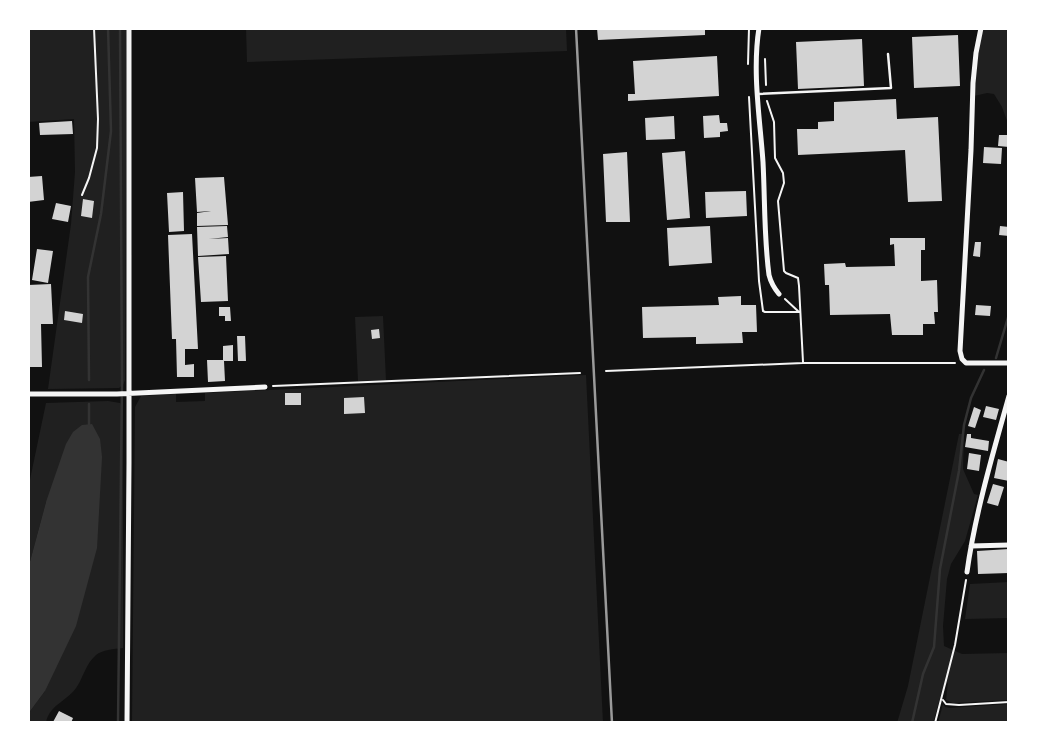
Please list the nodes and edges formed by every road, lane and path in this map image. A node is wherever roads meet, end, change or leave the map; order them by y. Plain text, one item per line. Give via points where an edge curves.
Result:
1 (94, 28) edge
2 (129, 28) edge
3 (758, 28) edge
4 (981, 28) edge
5 (888, 54) dead end
6 (765, 58) dead end
7 (758, 93) junction
8 (766, 93) junction
9 (82, 195) dead end
10 (779, 294) joint
11 (800, 312) junction
12 (803, 363) junction
13 (966, 363) junction
14 (1009, 363) edge
15 (606, 371) dead end
16 (580, 373) dead end
17 (265, 387) joint
18 (127, 392) junction
19 (28, 394) edge
20 (1009, 396) edge
21 (1009, 545) edge
22 (971, 546) junction
23 (967, 572) joint
24 (942, 699) junction
25 (1009, 702) edge
26 (127, 723) edge
27 (935, 723) edge

1 - 9 path via 97,148
2 - 18 street
3 - 7 street
4 - 13 street via 973,83 960,341
5 - 8 lane via 891,88
6 - 8 path
7 - 8 lane
7 - 10 street via 769,276
8 - 11 path via 774,122 775,158 783,173 778,201 784,271 798,278
10 - 11 path
11 - 12 path
12 - 13 path
12 - 15 path
13 - 14 street
16 - 17 path
17 - 18 street
18 - 19 street
18 - 26 street
20 - 22 street
21 - 22 street
22 - 23 street
23 - 24 path
24 - 25 path via 950,705
24 - 27 path

